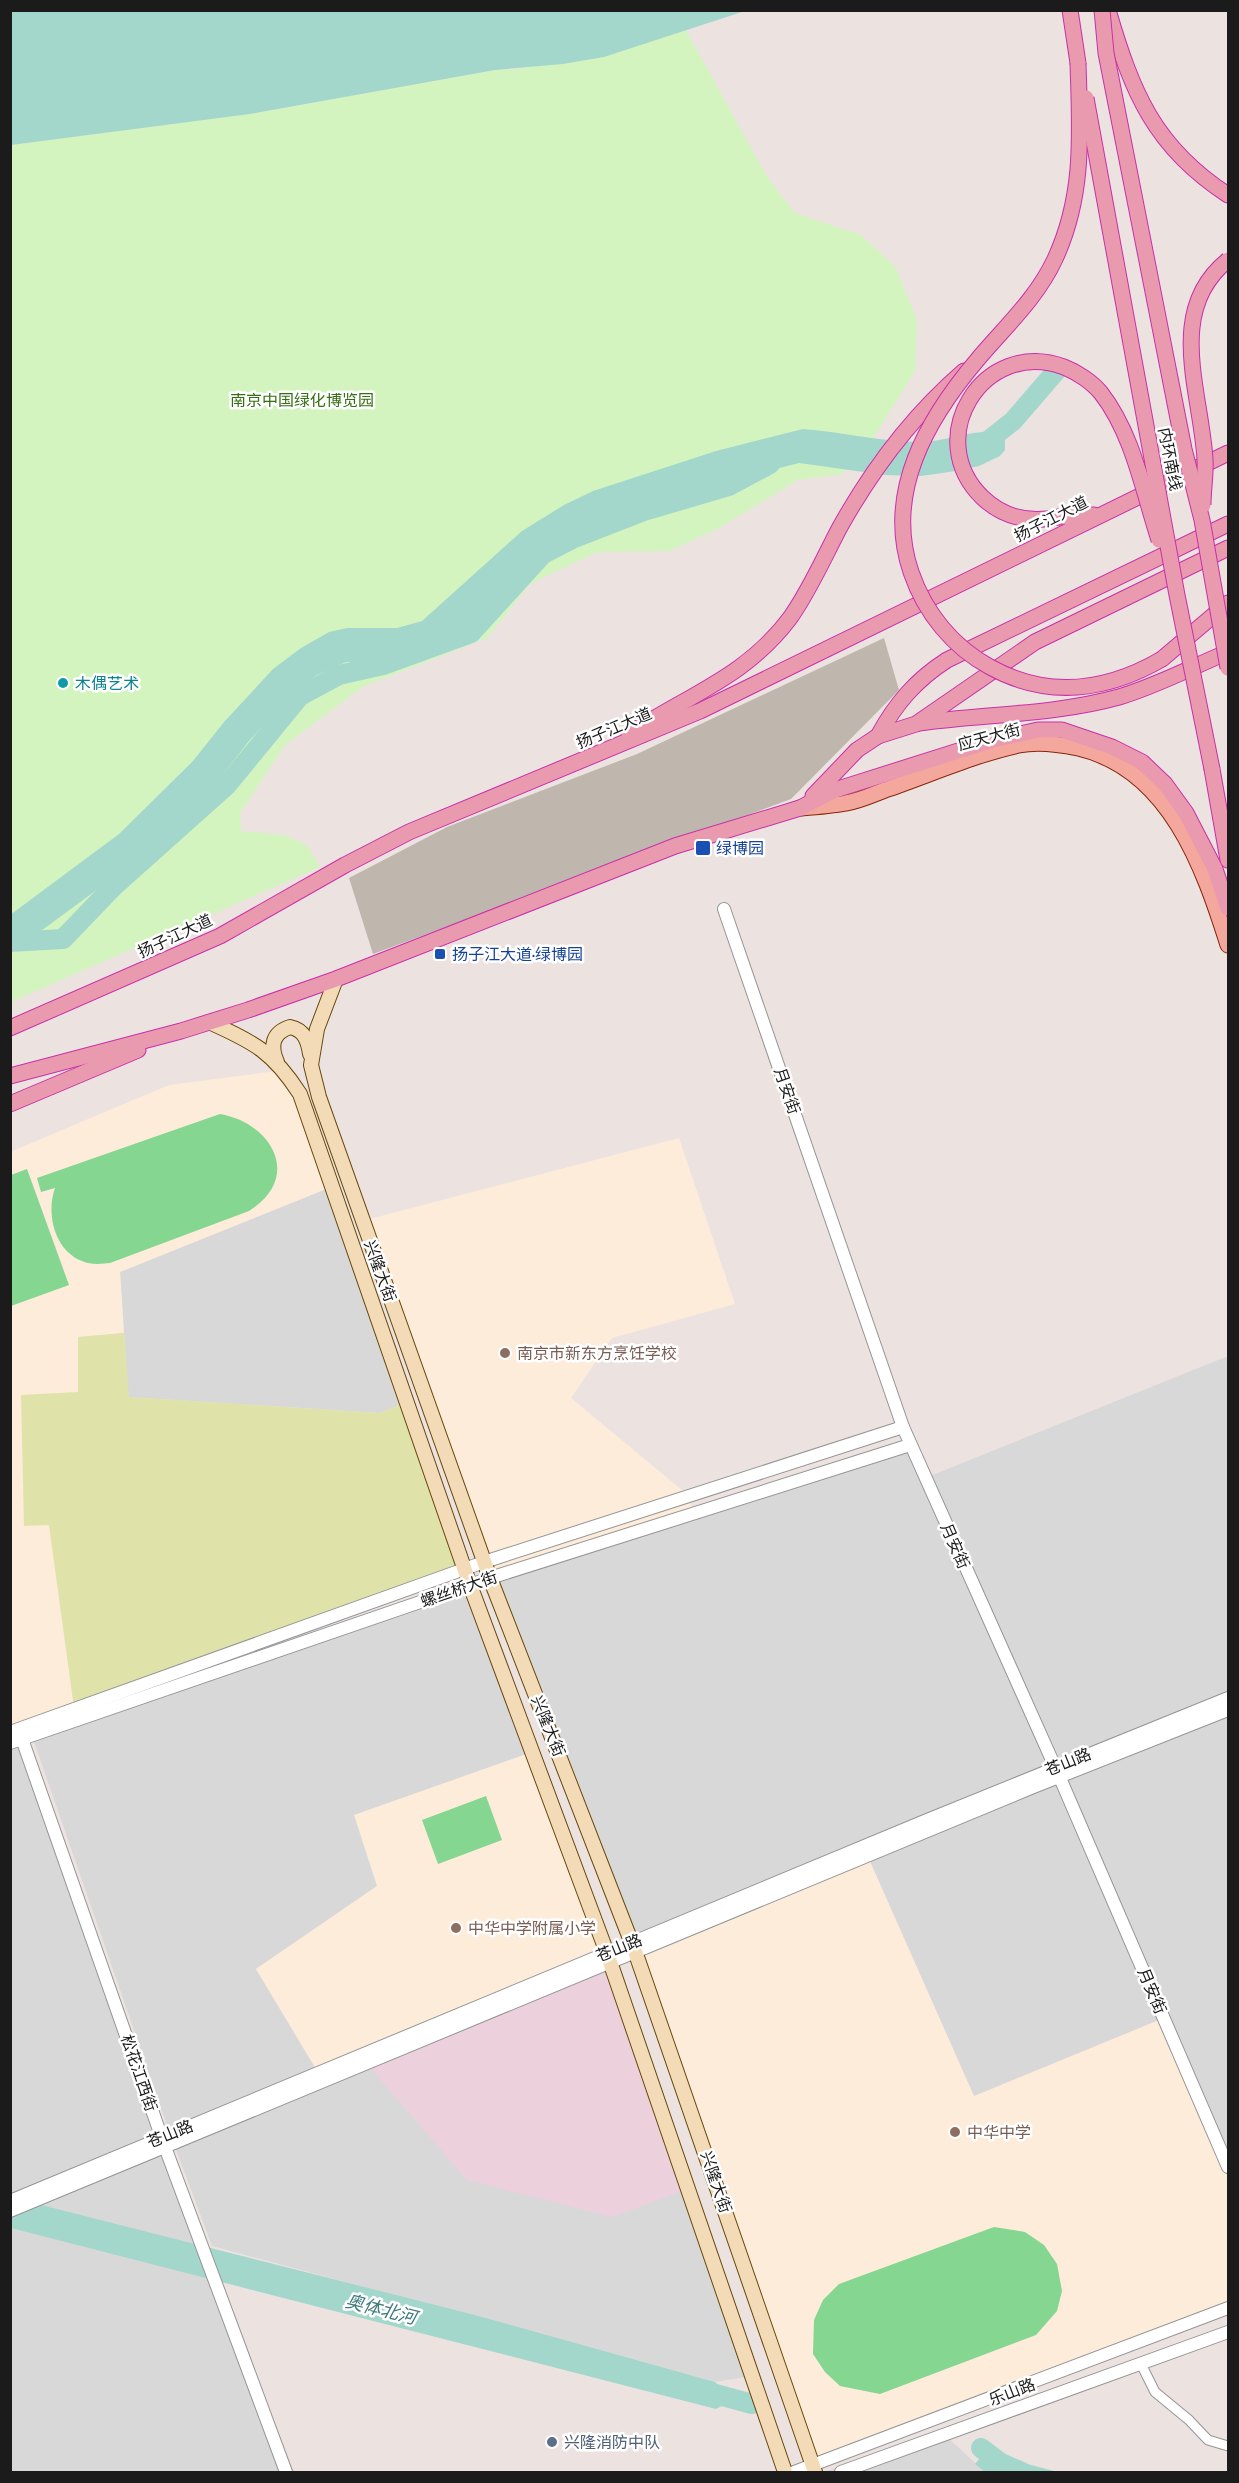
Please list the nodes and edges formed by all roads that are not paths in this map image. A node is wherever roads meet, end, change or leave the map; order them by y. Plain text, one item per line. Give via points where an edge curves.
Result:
1 (1070, 10) edge
2 (1102, 10) edge
3 (1108, 10) edge
4 (1078, 63) junction
5 (1228, 195) edge
6 (1228, 260) edge
7 (977, 360) junction
8 (1228, 453) edge
9 (1097, 516) junction
10 (1202, 520) junction
11 (1228, 524) edge
12 (1228, 548) edge
13 (1177, 596) junction
14 (1228, 603) edge
15 (1228, 652) edge
16 (1228, 668) edge
17 (916, 723) junction
18 (878, 736) junction
19 (600, 753) junction
20 (800, 808) junction
21 (1228, 860) edge
22 (1228, 908) edge
23 (724, 909) dead end
24 (1228, 945) edge
25 (336, 979) junction
26 (209, 1022) junction
27 (10, 1028) edge
28 (181, 1031) junction
29 (277, 1063) junction
30 (311, 1065) junction
31 (10, 1076) edge
32 (10, 1104) edge
33 (903, 1427) junction
34 (910, 1445) junction
35 (484, 1562) junction
36 (464, 1569) junction
37 (490, 1578) junction
38 (470, 1585) junction
39 (1228, 1698) edge
40 (1228, 1710) edge
41 (10, 1731) edge
42 (16, 1741) edge
43 (1057, 1773) junction
44 (634, 1948) junction
45 (609, 1958) junction
46 (163, 2142) junction
47 (1228, 2168) edge
48 (32, 2197) junction
49 (10, 2201) edge
50 (10, 2211) edge
51 (1228, 2308) edge
52 (1228, 2332) edge
53 (1141, 2364) junction
54 (1228, 2446) edge
55 (815, 2469) edge
56 (286, 2472) edge
57 (785, 2472) edge
58 (794, 2472) edge
59 (841, 2472) edge

1 - 4 highway
2 - 10 highway, 内环南线, bridge via 1106,53 1184,449
3 - 5 highway via 1141,105 1165,140 1201,176
4 - 7 highway, bridge via 1079,169 1072,214 1039,286 1010,326
4 - 13 highway, 内环南线, bridge
6 - 10 highway, bridge via 1206,284 1191,332 1190,358 1205,459
7 - 14 highway, bridge via 930,425 914,458 905,490 903,549 928,609 944,631 1004,675 1078,688 1135,675 1162,659
7 - 19 highway, bridge via 934,397 884,457 863,486 790,618 756,656 735,673 660,713
8 - 9 highway, 扬子江大道
9 - 13 highway, bridge via 1044,520 1012,516 987,502 962,471 958,438 965,407 982,382 1011,365 1046,360 1071,370 1100,392 1120,424 1132,455
9 - 19 highway, 扬子江大道 via 700,711
10 - 16 highway, 内环南线, bridge
11 - 18 highway via 947,660 910,687
12 - 17 highway via 1035,642
13 - 21 highway, 内环南线, bridge
15 - 17 highway via 1117,697 1044,711
17 - 18 highway
18 - 20 highway via 857,750
19 - 27 highway, 扬子江大道 via 409,832 220,936
20 - 22 highway via 835,790 1012,734 1062,730 1142,762 1165,784 1186,813 1215,869
20 - 24 main road, 应天大街 via 847,803 1021,745 1058,744 1086,750 1135,775 1159,798 1181,828
20 - 25 highway via 675,846
23 - 33 street, 月安街
25 - 26 highway
25 - 30 main road, 兴隆大街 via 320,1021
26 - 28 highway
26 - 29 main road, 兴隆大街 via 266,1051
28 - 31 highway
28 - 32 highway
29 - 30 main road via 275,1035 290,1027 299,1029 306,1037
29 - 36 main road, 兴隆大街 via 300,1094
30 - 35 main road, 兴隆大街 via 358,1211
33 - 34 street, 月安街
33 - 35 street, 螺丝桥大街
34 - 37 street, 螺丝桥大街
34 - 43 street, 月安街
35 - 36 street, 螺丝桥大街
35 - 37 main road, 兴隆大街
36 - 38 main road, 兴隆大街
36 - 41 street, 螺丝桥大街
37 - 38 street, 螺丝桥大街
37 - 44 main road, 兴隆大街
38 - 42 street, 螺丝桥大街
38 - 45 main road, 兴隆大街
39 - 43 street, 苍山路
40 - 43 street, 苍山路
42 - 46 street, 松花江西街
43 - 44 street, 苍山路
43 - 47 street, 月安街
44 - 45 street, 苍山路
44 - 55 main road, 兴隆大街
45 - 46 street, 苍山路
45 - 57 main road, 兴隆大街
46 - 48 street, 苍山路
46 - 56 street, 松花江西街
48 - 49 street, 苍山路
48 - 50 street, 苍山路
51 - 55 street, 乐山路
52 - 53 street, 乐山路
53 - 54 street via 1155,2392 1208,2440
53 - 59 street, 乐山路
55 - 58 street, 乐山路

